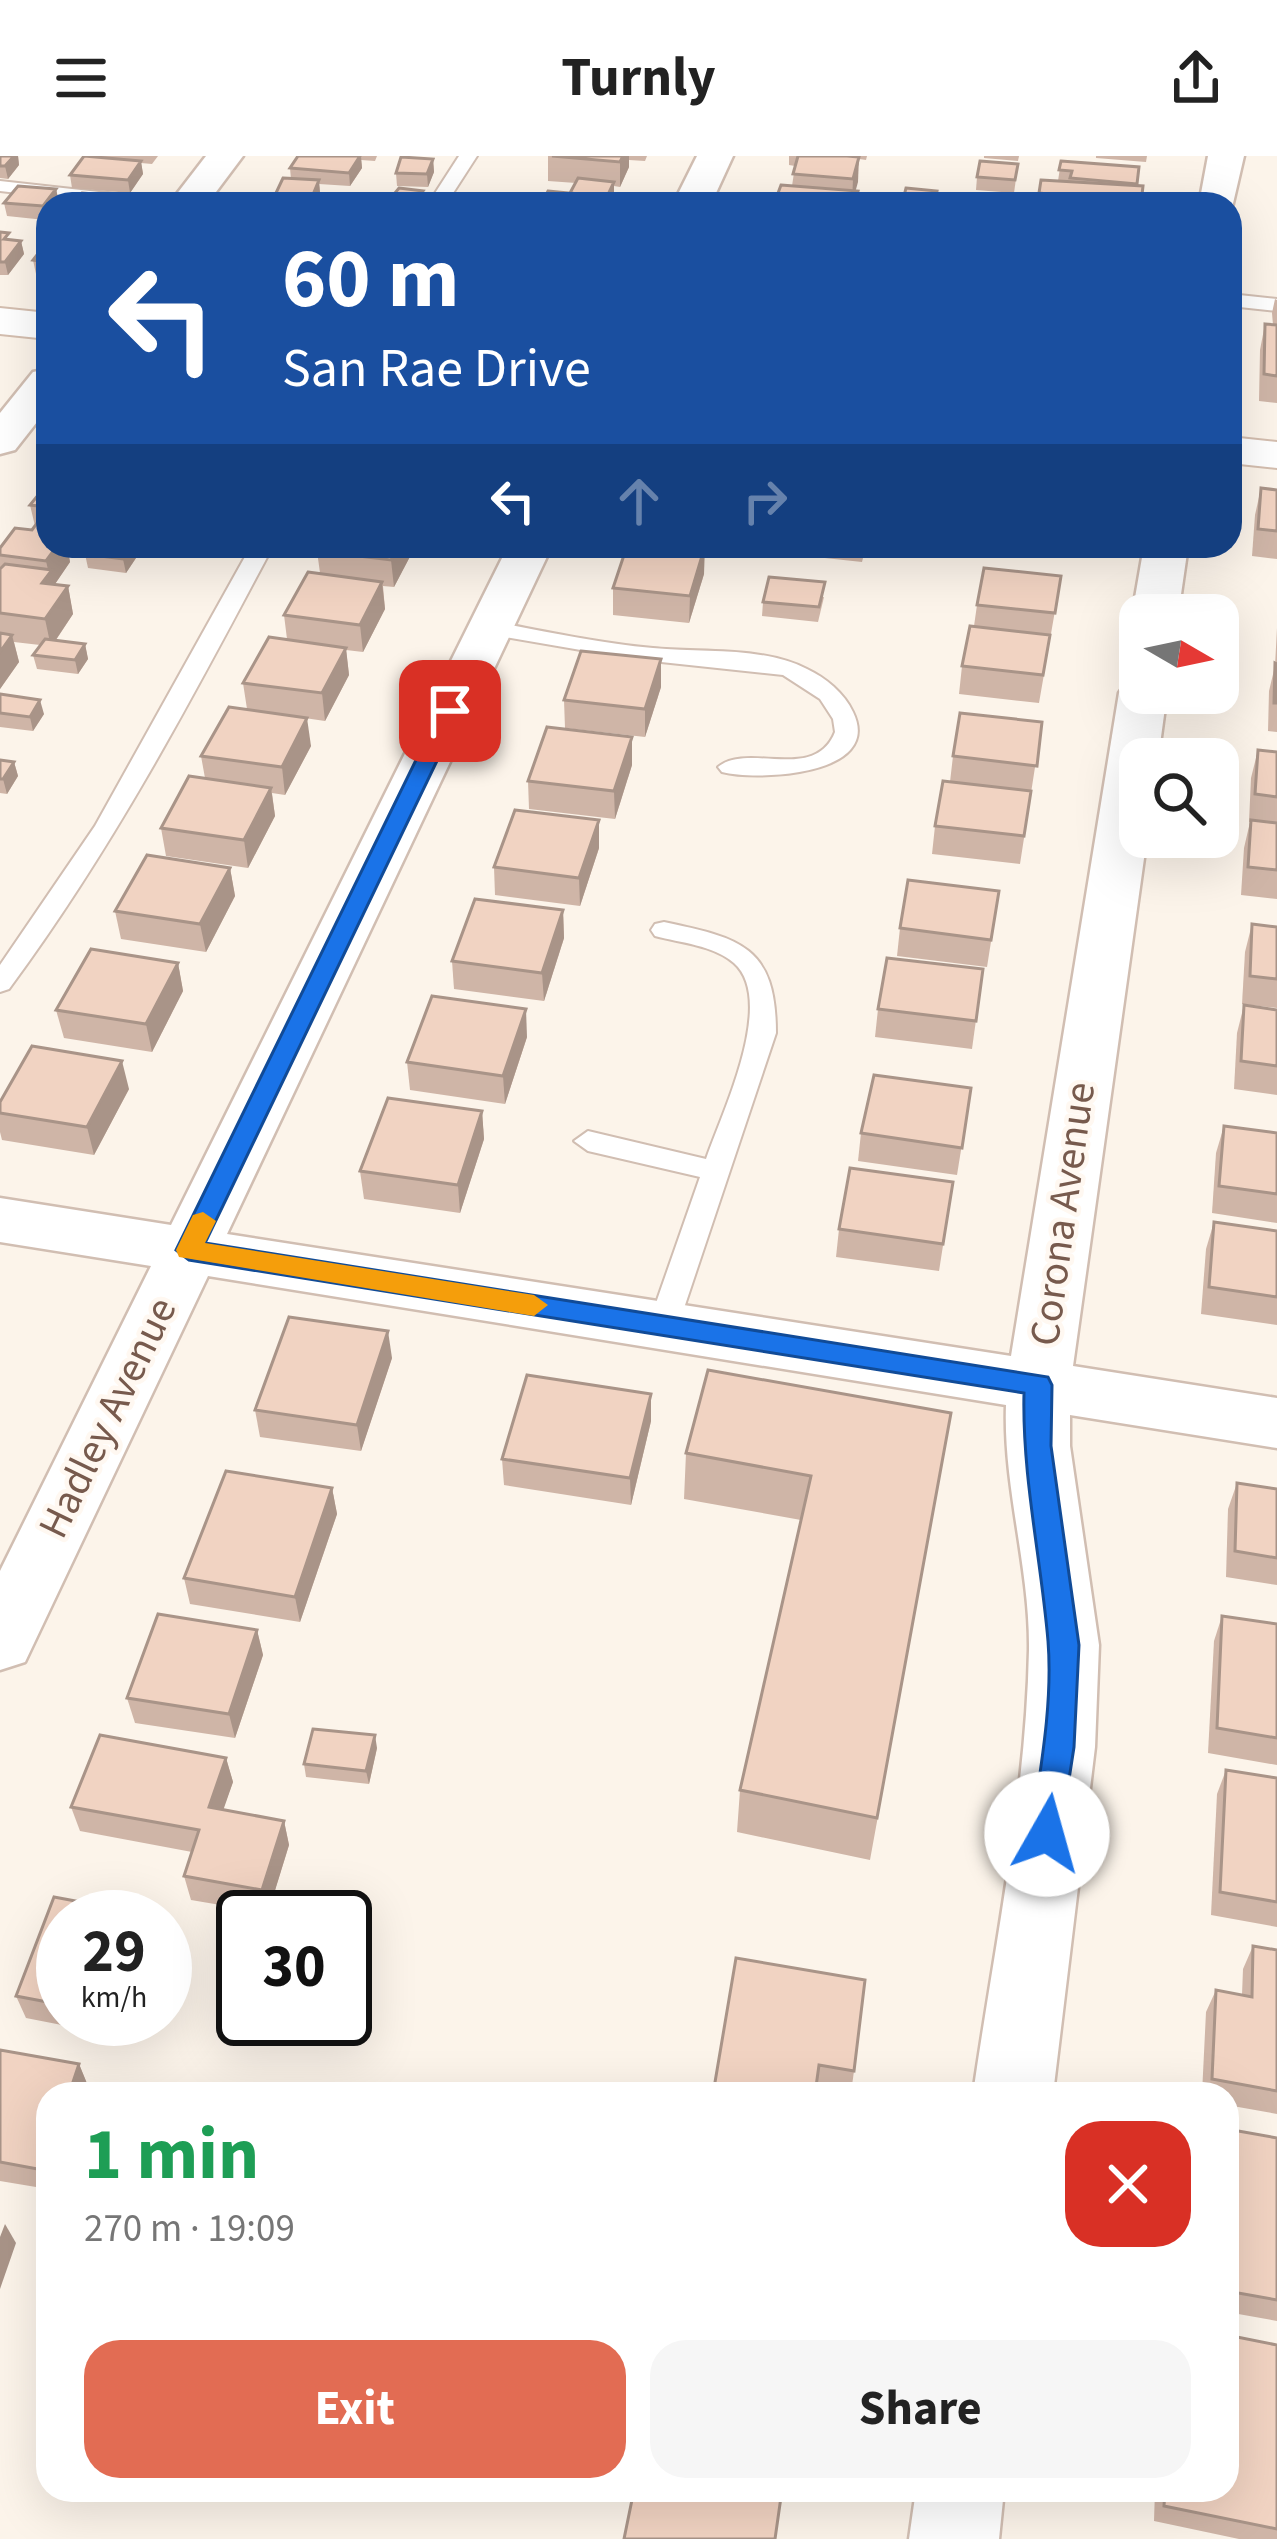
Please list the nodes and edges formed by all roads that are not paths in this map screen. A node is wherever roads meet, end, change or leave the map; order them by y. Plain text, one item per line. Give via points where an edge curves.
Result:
1 (225, 156) edge
2 (468, 156) edge
3 (715, 156) edge
4 (1226, 156) edge
5 (0, 186) edge
6 (54, 192) edge
7 (197, 192) edge
8 (445, 192) edge
9 (698, 192) edge
10 (1220, 192) edge
11 (1242, 300) edge
12 (1277, 304) edge
13 (0, 322) edge
14 (36, 325) edge
15 (36, 397) edge
16 (0, 441) edge
17 (1242, 451) edge
18 (1277, 455) edge
19 (256, 558) edge
20 (518, 558) edge
21 (1164, 558) edge
22 (1158, 594) edge
23 (490, 628) junction
24 (1140, 714) edge
25 (730, 767) dead end
26 (664, 930) dead end
27 (0, 983) edge
28 (588, 1142) dead end
29 (716, 1171) junction
30 (0, 1220) edge
31 (189, 1250) junction
32 (663, 1326) junction
33 (1038, 1385) junction
34 (1277, 1424) edge
35 (0, 1641) edge
36 (1015, 2082) edge
37 (959, 2502) edge
38 (954, 2539) edge

1 - 7 street
2 - 8 lane
3 - 9 street
4 - 10 street
5 - 6 lane
11 - 12 lane
13 - 14 main road
15 - 16 street
17 - 18 main road
19 - 27 lane via 94,845
20 - 23 street, Hadley Avenue
21 - 22 street
23 - 25 lane via 788,668 820,681 836,699 845,717 833,754 807,764
23 - 31 street, Hadley Avenue
24 - 33 street, Corona Avenue
26 - 29 lane via 737,952 754,964 765,993 764,1033
28 - 29 lane
29 - 32 lane
30 - 31 street
31 - 32 street
31 - 35 street, Hadley Avenue
32 - 33 street
33 - 34 street
33 - 36 street, Corona Avenue via 1037,1446 1064,1645 1059,1747
37 - 38 street

